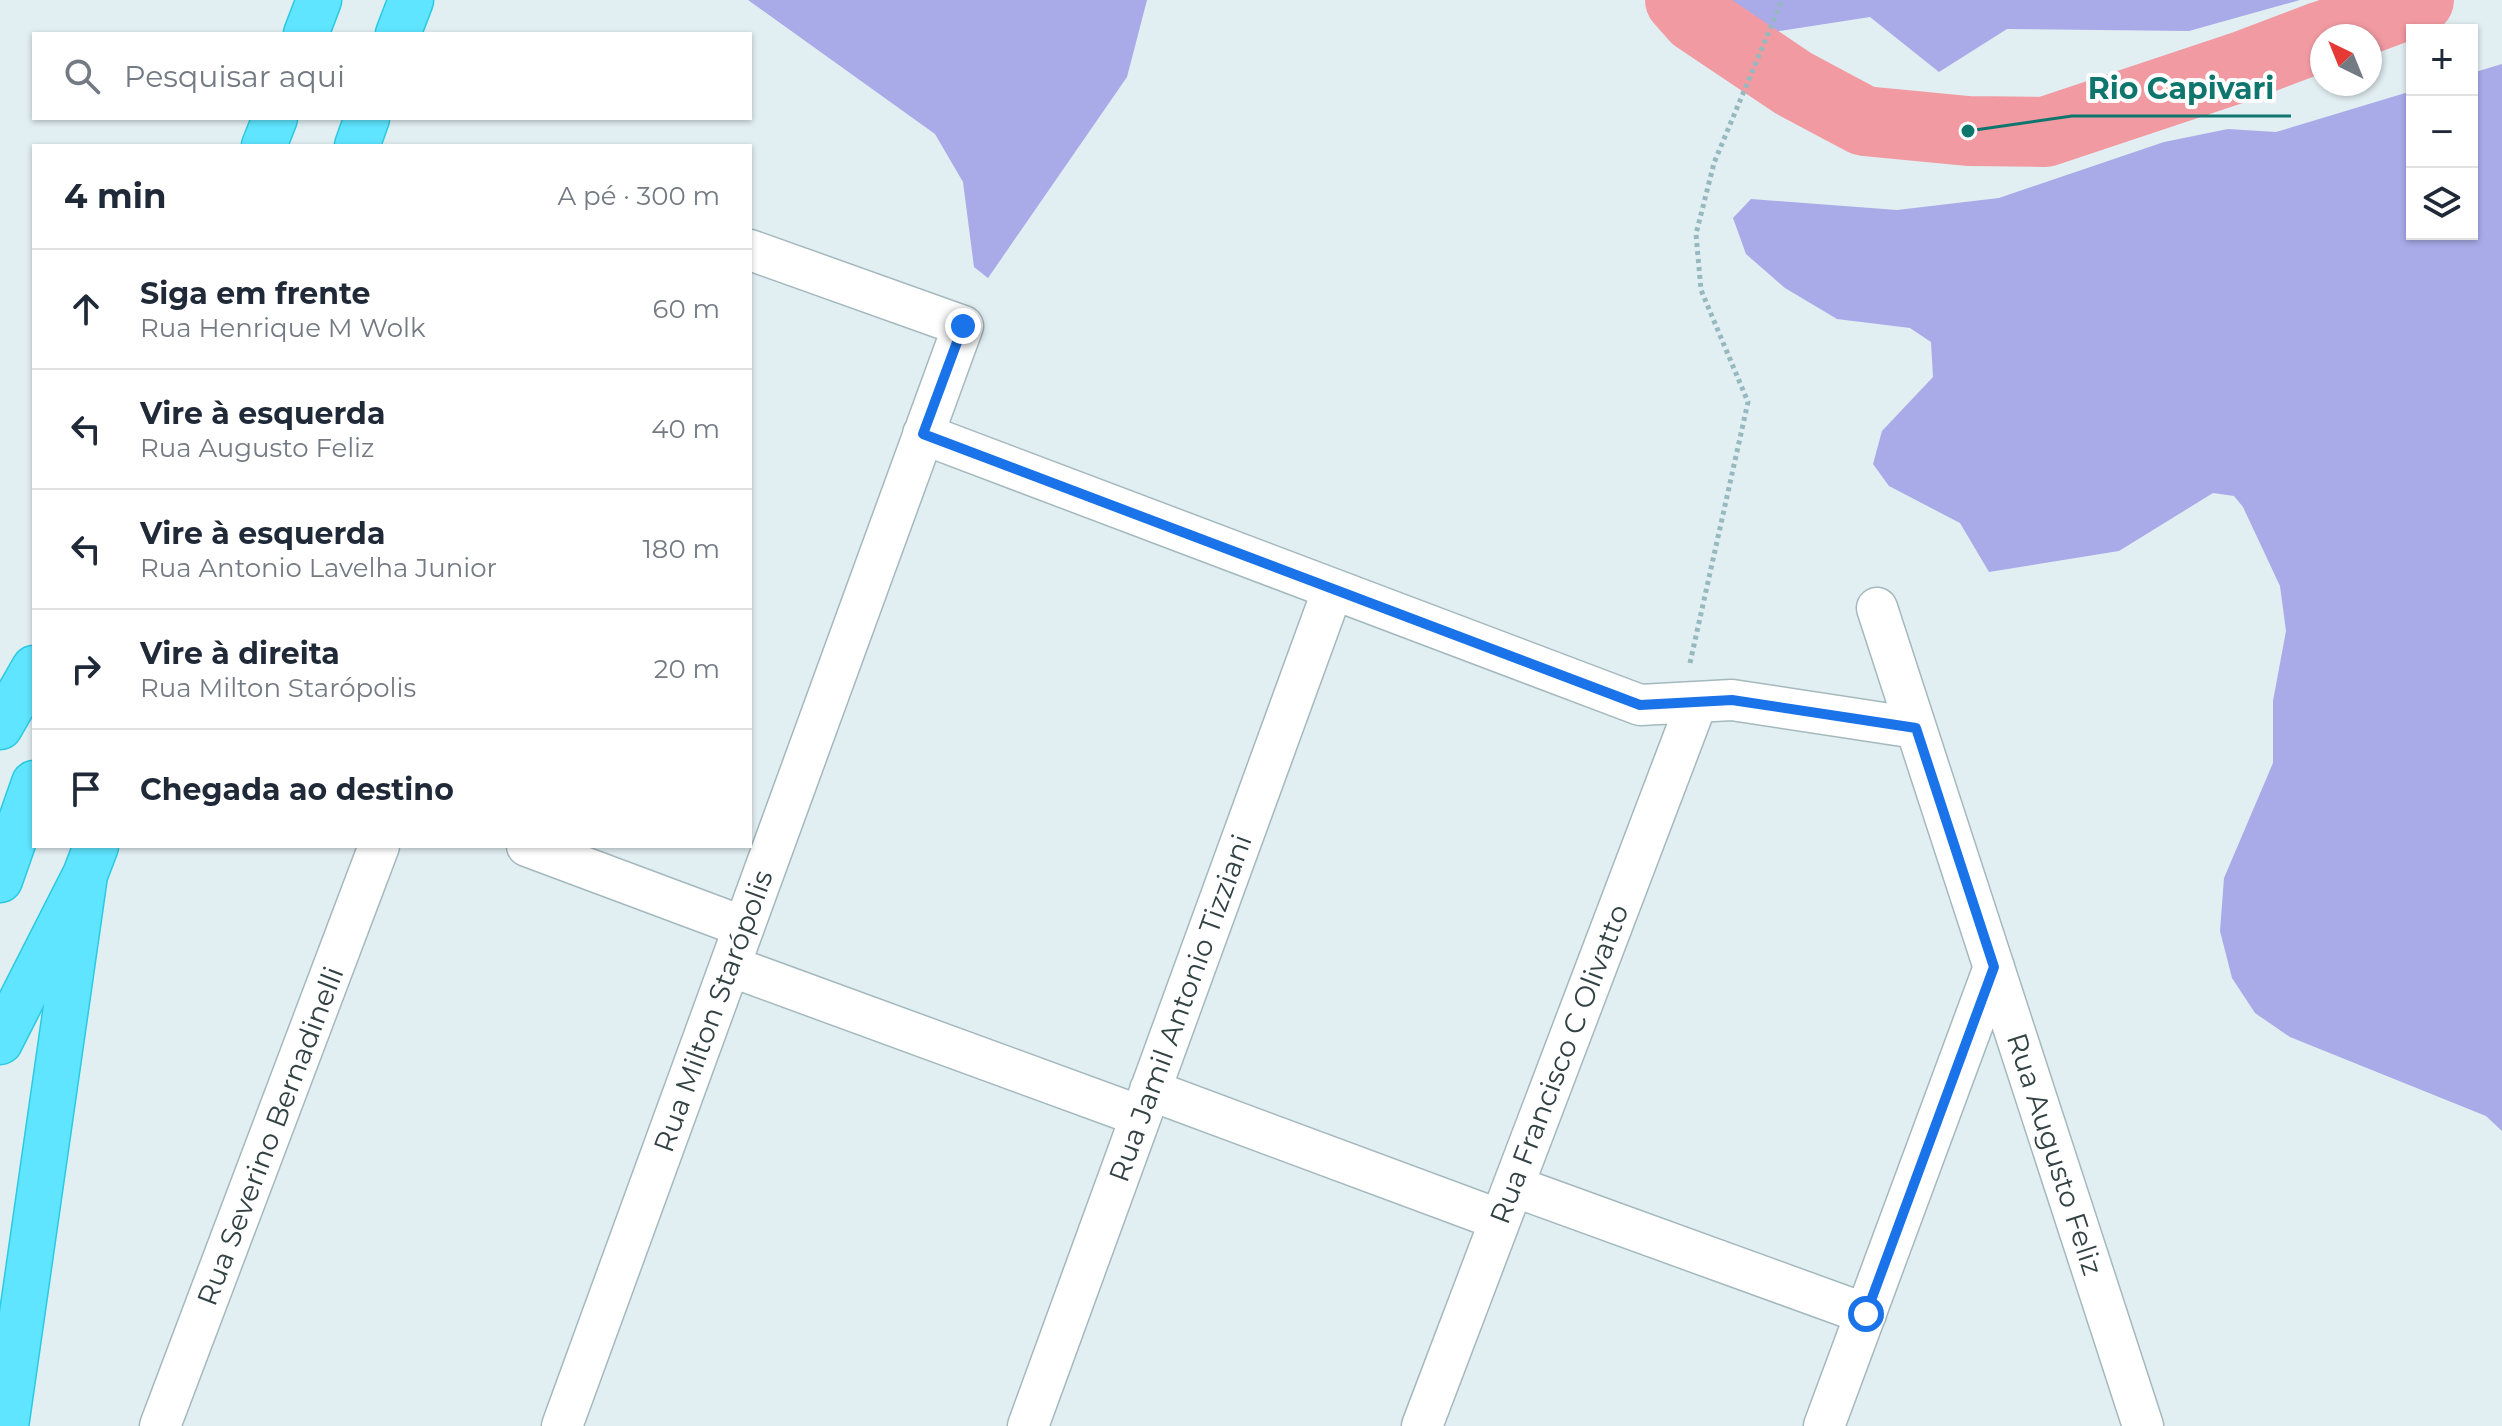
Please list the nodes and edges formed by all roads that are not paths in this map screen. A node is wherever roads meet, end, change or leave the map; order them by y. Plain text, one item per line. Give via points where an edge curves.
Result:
1 (319, 0) edge
2 (411, 0) edge
3 (307, 32) edge
4 (399, 32) edge
5 (274, 120) edge
6 (366, 120) edge
7 (265, 144) edge
8 (358, 144) edge
9 (752, 251) edge
10 (923, 434) junction
11 (1333, 589) junction
12 (1877, 608) dead end
13 (32, 671) edge
14 (1697, 702) junction
15 (0, 727) edge
16 (1916, 728) junction
17 (32, 789) edge
18 (378, 848) edge
19 (532, 848) edge
20 (91, 860) edge
21 (0, 880) edge
22 (744, 927) junction
23 (730, 966) junction
24 (1994, 967) junction
25 (0, 1042) edge
26 (1145, 1103) junction
27 (1507, 1203) junction
28 (1866, 1314) junction
29 (6, 1426) edge
30 (160, 1426) edge
31 (562, 1426) edge
32 (1028, 1426) edge
33 (1422, 1426) edge
34 (1824, 1426) edge
35 (2143, 1426) edge

1 - 3 highway
2 - 4 highway
5 - 7 highway
6 - 8 highway
9 - 10 street, Rua Milton Starópolis via 963,326
10 - 11 street
10 - 22 street, Rua Milton Starópolis
11 - 14 street via 1640,705
11 - 26 street, Rua Jamil Antonio Tizziani
12 - 16 street, Rua Augusto Feliz
13 - 15 highway
14 - 16 street via 1732,700
14 - 27 street, Rua Francisco C Olivatto
16 - 24 street, Rua Augusto Feliz
17 - 21 highway
18 - 30 street, Rua Severino Bernadinelli
19 - 22 street
20 - 25 highway
20 - 29 highway
22 - 23 street, Rua Milton Starópolis
23 - 26 street
23 - 31 street, Rua Milton Starópolis
24 - 28 street
24 - 35 street, Rua Augusto Feliz
26 - 27 street
26 - 32 street, Rua Jamil Antonio Tizziani
27 - 28 street
27 - 33 street, Rua Francisco C Olivatto
28 - 34 street

